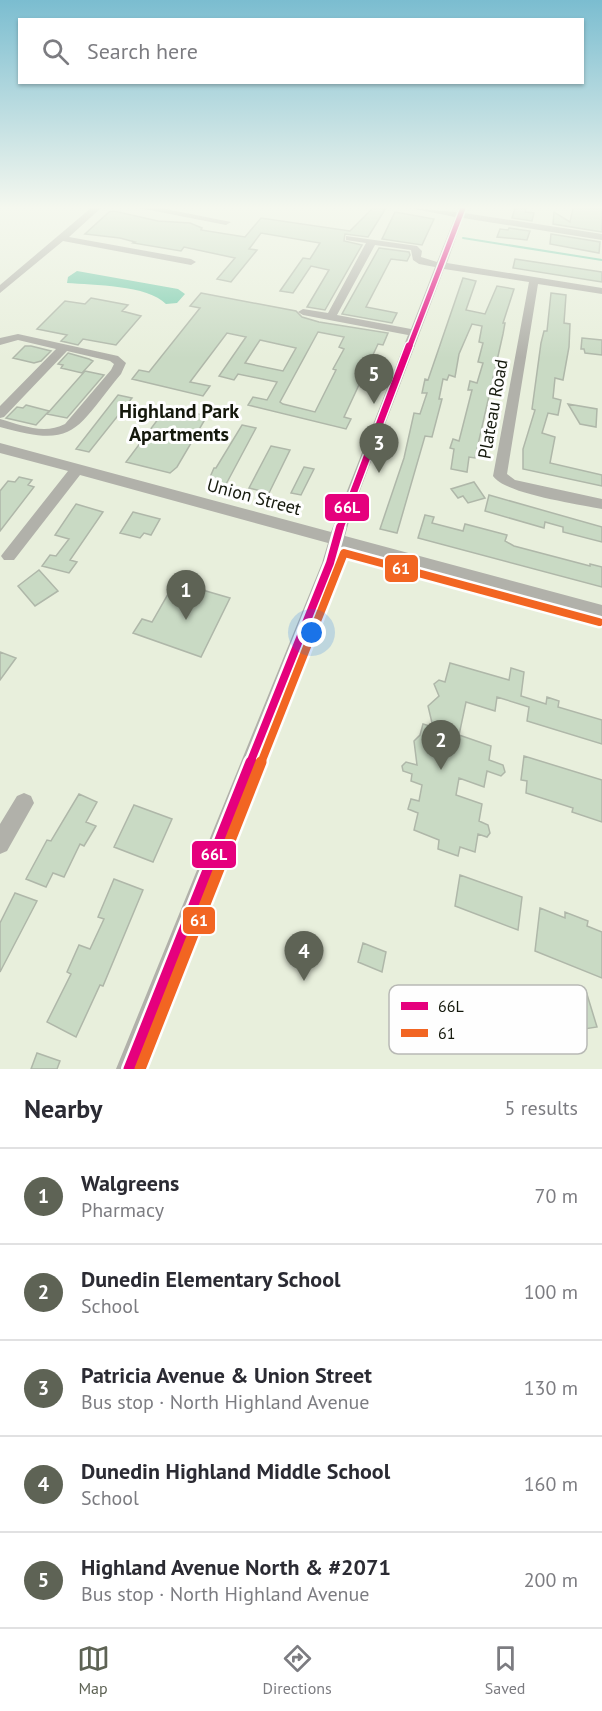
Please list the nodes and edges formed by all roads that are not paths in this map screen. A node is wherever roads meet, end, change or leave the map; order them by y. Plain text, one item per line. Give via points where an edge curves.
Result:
1 (38, 258) edge
2 (169, 258) edge
3 (364, 258) edge
4 (416, 258) edge
5 (445, 258) edge
6 (191, 262) dead end
7 (442, 265) junction
8 (534, 280) junction
9 (0, 290) edge
10 (602, 291) edge
11 (303, 312) dead end
12 (332, 317) junction
13 (416, 333) junction
14 (0, 342) edge
15 (64, 347) junction
16 (0, 414) edge
17 (0, 423) edge
18 (0, 448) edge
19 (77, 469) junction
20 (602, 504) edge
21 (337, 540) junction
22 (9, 556) dead end
23 (602, 612) edge
24 (24, 803) dead end
25 (0, 844) edge
26 (129, 1069) edge

1 - 9 street
2 - 6 street
3 - 12 street
4 - 7 street
5 - 7 street
7 - 8 street
7 - 13 street
8 - 10 street
8 - 20 street, Plateau Road via 500,476 511,483
11 - 12 street
12 - 13 street
13 - 21 street
14 - 15 street via 18,337
15 - 16 street
15 - 17 street via 114,358 120,363 70,427 61,433 48,435
18 - 19 street, Union Street
19 - 21 street, Union Street
19 - 22 street
21 - 23 street, Union Street
21 - 26 street
24 - 25 street

